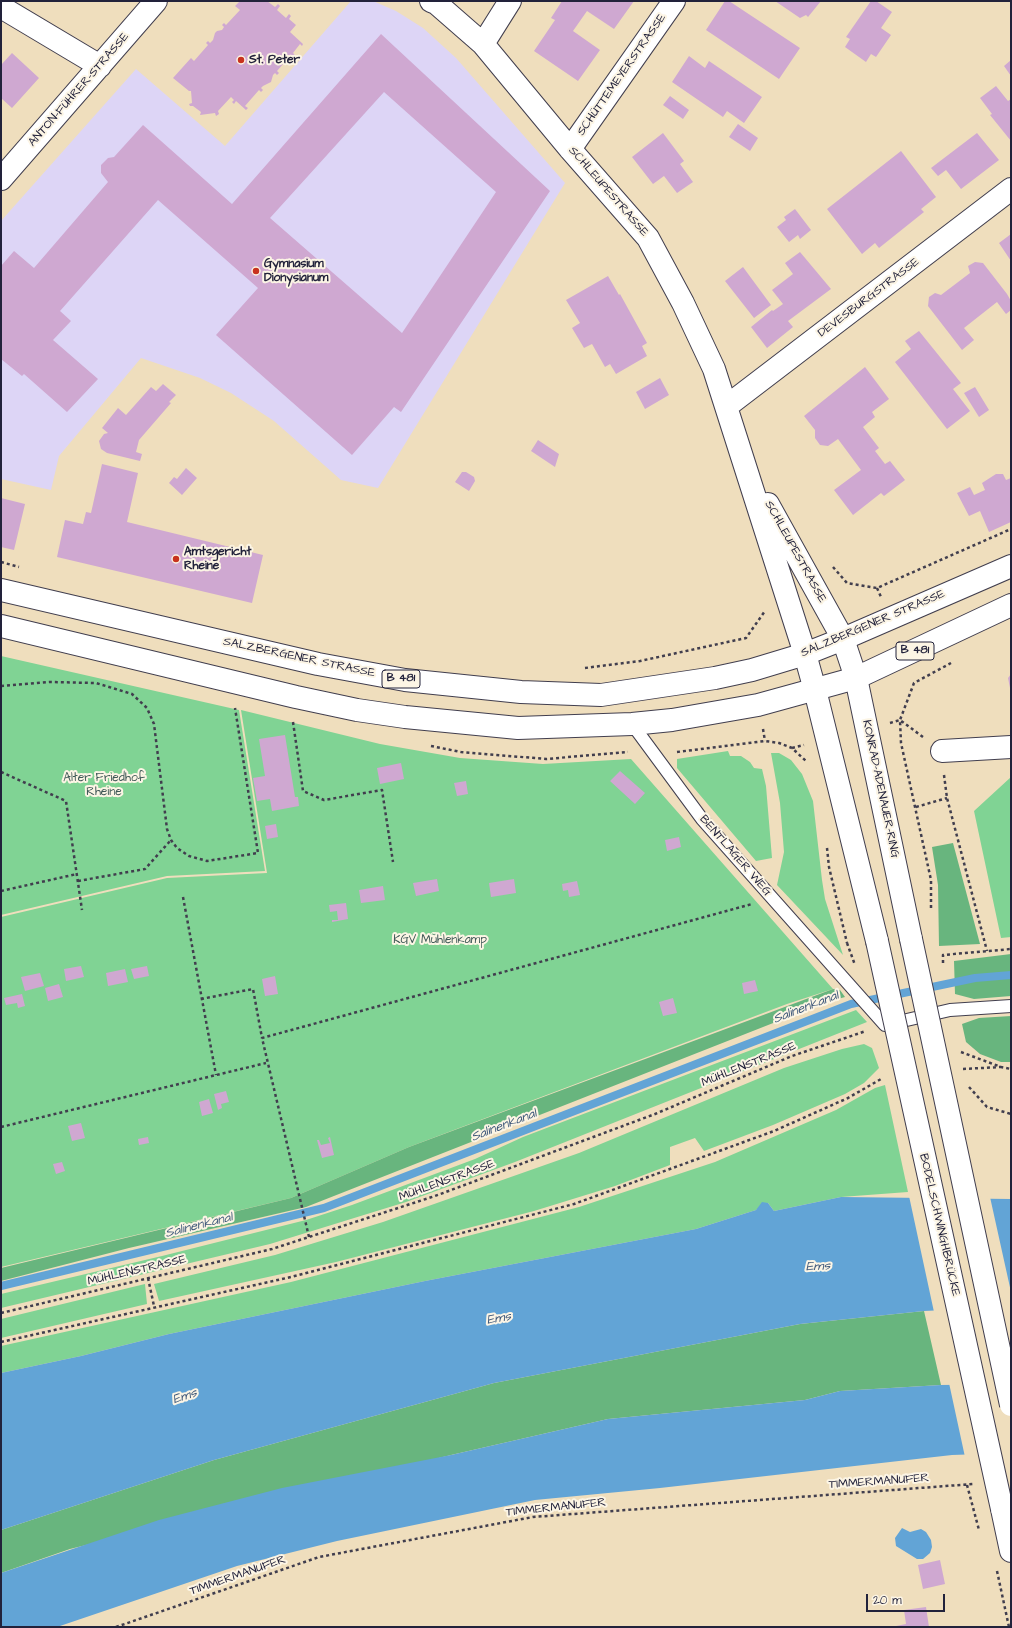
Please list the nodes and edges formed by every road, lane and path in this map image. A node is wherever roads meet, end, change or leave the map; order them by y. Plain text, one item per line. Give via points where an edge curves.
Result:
1 (156, 1) edge
2 (431, 1) edge
3 (510, 1) edge
4 (674, 1) edge
5 (1, 7) edge
6 (483, 44) junction
7 (100, 66) junction
8 (570, 149) junction
9 (1, 179) edge
10 (1011, 189) edge
11 (726, 406) junction
12 (747, 466) junction
13 (1011, 530) edge
14 (1, 562) edge
15 (832, 565) dead end
16 (1011, 566) edge
17 (24, 568) dead end
18 (1, 590) edge
19 (1011, 605) edge
20 (766, 609) dead end
21 (1, 626) edge
22 (843, 639) junction
23 (805, 654) junction
24 (584, 668) dead end
25 (856, 678) junction
26 (1, 686) edge
27 (816, 690) junction
28 (234, 704) dead end
29 (292, 723) dead end
30 (632, 724) junction
31 (1011, 747) edge
32 (942, 751) dead end
33 (1, 772) edge
34 (916, 807) dead end
35 (171, 840) junction
36 (393, 862) dead end
37 (77, 874) junction
38 (78, 881) junction
39 (1, 891) edge
40 (183, 897) dead end
41 (772, 898) junction
42 (82, 910) dead end
43 (1011, 949) edge
44 (987, 951) junction
45 (942, 966) dead end
46 (201, 999) junction
47 (1011, 1006) edge
48 (885, 1025) junction
49 (262, 1038) junction
50 (266, 1063) junction
51 (1000, 1067) dead end
52 (1011, 1069) edge
53 (216, 1075) junction
54 (882, 1078) dead end
55 (968, 1086) dead end
56 (1011, 1114) edge
57 (1, 1127) edge
58 (309, 1237) junction
59 (148, 1278) junction
60 (154, 1306) junction
61 (1, 1313) edge
62 (1, 1342) edge
63 (1011, 1405) edge
64 (975, 1484) dead end
65 (1011, 1551) edge
66 (116, 1627) edge

1 - 7 main road, ANTON-FÜHRER-STRASSE
2 - 6 main road, SCHLEUPESTRASSE
3 - 6 main road
4 - 8 main road, SCHÜTTEMEYERSTRASSE
5 - 7 main road
6 - 8 main road, SCHLEUPESTRASSE
7 - 9 main road, ANTON-FÜHRER-STRASSE
8 - 11 main road, SCHLEUPESTRASSE via 648,238 683,303 714,369
10 - 11 main road, DEVESBURGSTRASSE
11 - 12 main road, SCHLEUPESTRASSE
12 - 22 main road, SCHLEUPESTRASSE
12 - 23 main road, SCHLEUPESTRASSE
13 - 15 path via 877,588 847,583
14 - 17 path
16 - 22 main road, SALZBERGENER STRASSE / B 481
18 - 23 main road, SALZBERGENER STRASSE / B 481 via 318,664 405,680 521,692 601,695 752,670
19 - 25 main road, B 481
20 - 24 path via 746,638 640,661
21 - 30 main road, B 481 via 296,697 404,718 518,728
22 - 23 main road, SALZBERGENER STRASSE / B 481
22 - 25 main road, KONRAD-ADENAUER-RING
23 - 27 main road
25 - 27 main road, B 481
25 - 63 main road, KONRAD-ADENAUER-RING, bridge
26 - 35 path via 50,682 96,683 132,694 147,708 154,724 167,829
27 - 30 main road, B 481 via 742,708
27 - 65 main road, BODELSCHWINGHBRÜCKE, bridge via 877,941
28 - 35 path via 258,853 207,861 189,856
29 - 36 path via 303,791 324,800 382,790
30 - 41 lane, BENTLAGER WEG via 702,819
31 - 32 main road
33 - 37 path via 66,801
34 - 44 path via 947,798
35 - 38 path via 145,869
37 - 38 path
37 - 39 path
38 - 42 path
40 - 46 path
41 - 48 lane, BENTLAGER WEG
41 - 49 path
43 - 44 path
44 - 45 path via 943,956
46 - 49 path via 253,988
46 - 53 path
47 - 48 lane via 950,1010
48 - 58 path, MÜHLENSTRASSE via 792,1056 654,1114 435,1196
49 - 50 path
50 - 53 path
50 - 58 path
51 - 52 path
53 - 57 path
54 - 60 path via 848,1098 774,1131 574,1204 291,1277
55 - 56 path via 987,1107
58 - 59 path, MÜHLENSTRASSE via 272,1249
59 - 60 path
59 - 61 path, MÜHLENSTRASSE
60 - 62 path
64 - 66 path, TIMMERMANUFER via 533,1517 319,1557

